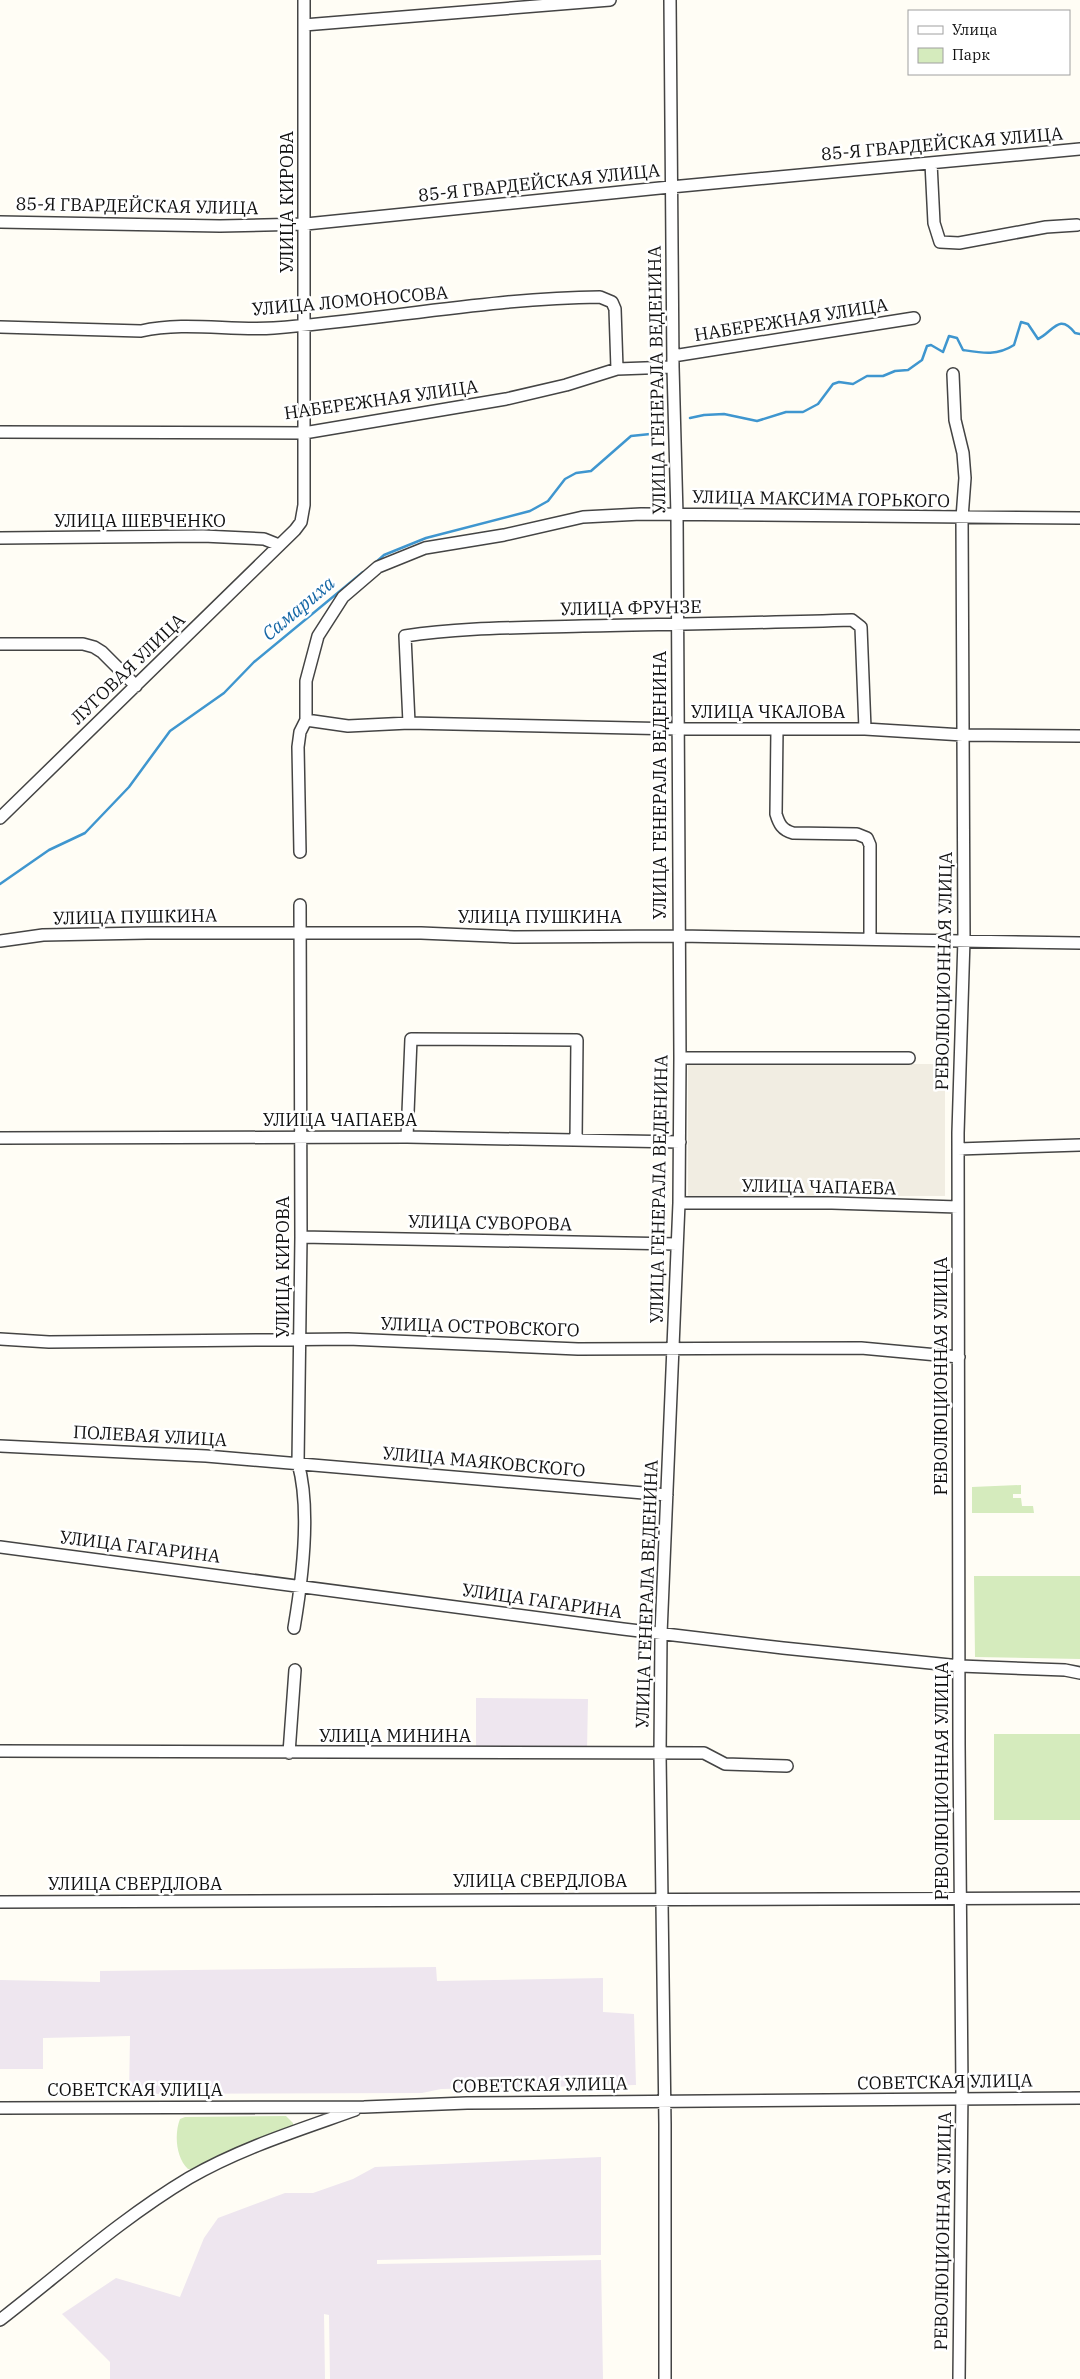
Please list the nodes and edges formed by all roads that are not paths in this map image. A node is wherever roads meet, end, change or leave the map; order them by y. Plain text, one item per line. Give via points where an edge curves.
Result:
1 (304, 0) edge
2 (610, 0) edge
3 (670, 0) edge
4 (304, 25) junction
5 (1080, 149) edge
6 (931, 163) junction
7 (673, 187) junction
8 (0, 222) edge
9 (306, 224) junction
10 (1077, 226) dead end
11 (914, 318) dead end
12 (305, 324) junction
13 (0, 327) edge
14 (673, 361) junction
15 (617, 369) junction
16 (953, 374) dead end
17 (0, 432) edge
18 (304, 433) junction
19 (676, 515) junction
20 (962, 518) junction
21 (1080, 518) edge
22 (0, 538) edge
23 (279, 545) junction
24 (677, 624) junction
25 (0, 644) edge
26 (136, 686) junction
27 (306, 720) junction
28 (409, 723) junction
29 (777, 729) junction
30 (865, 729) junction
31 (678, 730) junction
32 (963, 736) junction
33 (1080, 736) edge
34 (0, 818) edge
35 (300, 852) dead end
36 (300, 905) dead end
37 (300, 933) junction
38 (678, 936) junction
39 (870, 938) junction
40 (964, 939) junction
41 (0, 941) edge
42 (1080, 943) edge
43 (680, 1058) junction
44 (909, 1058) dead end
45 (407, 1137) junction
46 (0, 1138) edge
47 (300, 1138) junction
48 (576, 1140) junction
49 (680, 1142) junction
50 (1080, 1145) edge
51 (958, 1149) junction
52 (679, 1203) junction
53 (958, 1207) junction
54 (301, 1237) junction
55 (677, 1244) junction
56 (0, 1339) edge
57 (300, 1340) junction
58 (674, 1349) junction
59 (959, 1358) junction
60 (0, 1446) edge
61 (298, 1463) junction
62 (667, 1495) junction
63 (0, 1547) edge
64 (301, 1586) junction
65 (294, 1628) dead end
66 (661, 1634) junction
67 (960, 1666) junction
68 (295, 1670) dead end
69 (1080, 1673) edge
70 (0, 1752) edge
71 (289, 1753) junction
72 (660, 1754) junction
73 (787, 1766) dead end
74 (661, 1898) junction
75 (960, 1898) junction
76 (1080, 1898) edge
77 (0, 1902) edge
78 (1080, 2098) edge
79 (962, 2100) junction
80 (665, 2101) junction
81 (364, 2107) junction
82 (0, 2108) edge
83 (0, 2320) edge
84 (666, 2379) edge
85 (959, 2379) edge

1 - 4 street, УЛИЦА КИРОВА
2 - 4 street
3 - 7 street, УЛИЦА ГЕНЕРАЛА ВЕДЕНИНА
4 - 9 street, УЛИЦА КИРОВА
5 - 6 street, 85-Я ГВАРДЕЙСКАЯ УЛИЦА
6 - 7 street, 85-Я ГВАРДЕЙСКАЯ УЛИЦА
6 - 10 street via 934,223 940,242 960,243 1046,227
7 - 9 street, 85-Я ГВАРДЕЙСКАЯ УЛИЦА
7 - 14 street, УЛИЦА ГЕНЕРАЛА ВЕДЕНИНА
8 - 9 street, 85-Я ГВАРДЕЙСКАЯ УЛИЦА via 220,226
9 - 12 street, УЛИЦА КИРОВА via 303,254
11 - 14 street, НАБЕРЕЖНАЯ УЛИЦА
12 - 13 street, УЛИЦА ЛОМОНОСОВА via 272,328 161,326 141,330
12 - 15 street, УЛИЦА ЛОМОНОСОВА via 600,296 612,302 615,309
12 - 18 street, УЛИЦА КИРОВА
14 - 15 street, НАБЕРЕЖНАЯ УЛИЦА
14 - 19 street, УЛИЦА ГЕНЕРАЛА ВЕДЕНИНА
15 - 18 street, НАБЕРЕЖНАЯ УЛИЦА via 506,399
16 - 20 street, РЕВОЛЮЦИОННАЯ УЛИЦА via 954,420 963,453
17 - 18 street, НАБЕРЕЖНАЯ УЛИЦА
18 - 23 street, УЛИЦА КИРОВА via 301,522
19 - 20 street, УЛИЦА МАКСИМА ГОРЬКОГО
19 - 24 street, УЛИЦА ГЕНЕРАЛА ВЕДЕНИНА
19 - 27 street, УЛИЦА МАКСИМА ГОРЬКОГО via 583,517 425,548 378,567 343,597 318,636 306,681
20 - 21 street, УЛИЦА МАКСИМА ГОРЬКОГО
20 - 32 street, РЕВОЛЮЦИОННАЯ УЛИЦА
22 - 23 street, УЛИЦА ШЕВЧЕНКО via 203,536 264,539
23 - 26 street, ЛУГОВАЯ УЛИЦА
24 - 28 street, УЛИЦА ФРУНЗЕ via 447,630 405,636
24 - 30 street, УЛИЦА ФРУНЗЕ via 852,620 858,623 863,642
24 - 31 street, УЛИЦА ГЕНЕРАЛА ВЕДЕНИНА
25 - 26 street via 83,644 94,647
26 - 34 street, ЛУГОВАЯ УЛИЦА
27 - 28 street, УЛИЦА ЧКАЛОВА via 348,726
27 - 35 street via 298,747
28 - 31 street, УЛИЦА ЧКАЛОВА
29 - 30 street, УЛИЦА ЧКАЛОВА
29 - 31 street, УЛИЦА ЧКАЛОВА
29 - 39 street via 776,814 779,824 793,833 857,834 867,838 870,845
30 - 32 street, УЛИЦА ЧКАЛОВА
31 - 38 street, УЛИЦА ГЕНЕРАЛА ВЕДЕНИНА
32 - 33 street, УЛИЦА ЧКАЛОВА
32 - 40 street, РЕВОЛЮЦИОННАЯ УЛИЦА
36 - 37 street, УЛИЦА КИРОВА
37 - 38 street, УЛИЦА ПУШКИНА
37 - 41 street, УЛИЦА ПУШКИНА via 43,935
37 - 47 street, УЛИЦА КИРОВА
38 - 39 street, УЛИЦА ПУШКИНА
38 - 43 street, УЛИЦА ГЕНЕРАЛА ВЕДЕНИНА
39 - 40 street, УЛИЦА ПУШКИНА
40 - 42 street, УЛИЦА ПУШКИНА
40 - 51 street, РЕВОЛЮЦИОННАЯ УЛИЦА
43 - 44 street
43 - 49 street, УЛИЦА ГЕНЕРАЛА ВЕДЕНИНА
45 - 47 street, УЛИЦА ЧАПАЕВА
45 - 48 street, УЛИЦА ЧАПАЕВА
45 - 48 street via 411,1039 577,1040
46 - 47 street, УЛИЦА ЧАПАЕВА
47 - 54 street, УЛИЦА КИРОВА
48 - 49 street, УЛИЦА ЧАПАЕВА
49 - 52 street, УЛИЦА ГЕНЕРАЛА ВЕДЕНИНА
50 - 51 street
51 - 53 street, РЕВОЛЮЦИОННАЯ УЛИЦА
52 - 53 street, УЛИЦА ЧАПАЕВА
52 - 55 street, УЛИЦА ГЕНЕРАЛА ВЕДЕНИНА
53 - 59 street, РЕВОЛЮЦИОННАЯ УЛИЦА
54 - 55 street, УЛИЦА СУВОРОВА
54 - 57 street, УЛИЦА КИРОВА
55 - 58 street, УЛИЦА ГЕНЕРАЛА ВЕДЕНИНА
56 - 57 street, УЛИЦА ОСТРОВСКОГО via 49,1342
57 - 58 street, УЛИЦА ОСТРОВСКОГО
57 - 61 street, УЛИЦА КИРОВА
58 - 59 street, УЛИЦА ОСТРОВСКОГО via 861,1348
58 - 62 street, УЛИЦА ГЕНЕРАЛА ВЕДЕНИНА
59 - 67 street, РЕВОЛЮЦИОННАЯ УЛИЦА
60 - 61 street, ПОЛЕВАЯ УЛИЦА
61 - 62 street, УЛИЦА МАЯКОВСКОГО
61 - 64 street, УЛИЦА КИРОВА via 304,1492
62 - 66 street, УЛИЦА ГЕНЕРАЛА ВЕДЕНИНА
63 - 64 street, УЛИЦА ГАГАРИНА
64 - 65 street, УЛИЦА КИРОВА
64 - 66 street, УЛИЦА ГАГАРИНА
66 - 67 street, УЛИЦА ГАГАРИНА
66 - 72 street, УЛИЦА ГЕНЕРАЛА ВЕДЕНИНА
67 - 69 street, УЛИЦА ГАГАРИНА
67 - 75 street, РЕВОЛЮЦИОННАЯ УЛИЦА
68 - 71 street
70 - 71 street, УЛИЦА МИНИНА
71 - 72 street, УЛИЦА МИНИНА
72 - 73 street, УЛИЦА МИНИНА via 704,1753 725,1764
72 - 74 street, УЛИЦА ГЕНЕРАЛА ВЕДЕНИНА
74 - 75 street, УЛИЦА СВЕРДЛОВА
74 - 77 street, УЛИЦА СВЕРДЛОВА
74 - 80 street, УЛИЦА ГЕНЕРАЛА ВЕДЕНИНА
75 - 76 street, УЛИЦА СВЕРДЛОВА
75 - 79 street, РЕВОЛЮЦИОННАЯ УЛИЦА
78 - 79 street, СОВЕТСКАЯ УЛИЦА
79 - 80 street, СОВЕТСКАЯ УЛИЦА
79 - 85 street, РЕВОЛЮЦИОННАЯ УЛИЦА
80 - 81 street, СОВЕТСКАЯ УЛИЦА
80 - 84 street, УЛИЦА ГЕНЕРАЛА ВЕДЕНИНА
81 - 82 street, СОВЕТСКАЯ УЛИЦА
81 - 83 street via 257,2146 189,2178 115,2229

